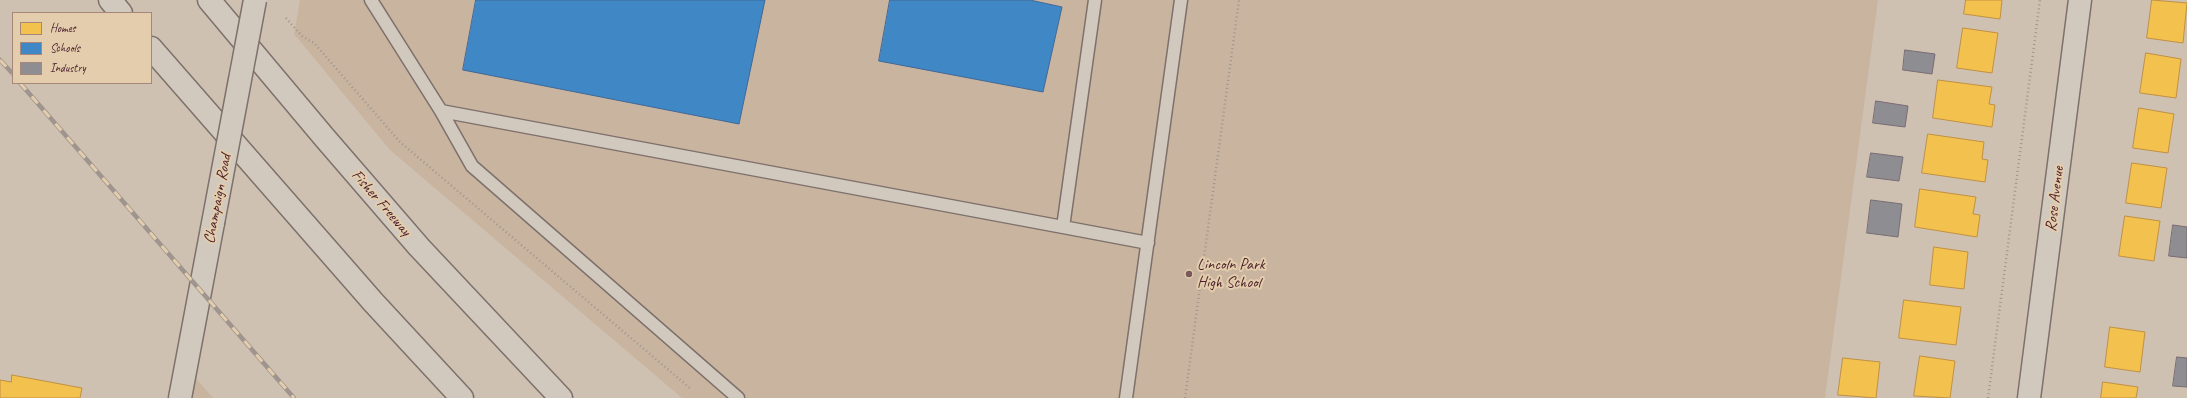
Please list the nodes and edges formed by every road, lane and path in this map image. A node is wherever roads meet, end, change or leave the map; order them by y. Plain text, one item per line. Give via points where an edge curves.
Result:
1 (110, 0) edge
2 (209, 0) edge
3 (255, 0) edge
4 (371, 0) edge
5 (1095, 0) edge
6 (1181, 0) edge
7 (1239, 0) edge
8 (2040, 0) edge
9 (2080, 0) edge
10 (120, 12) edge
11 (152, 49) edge
12 (441, 111) junction
13 (1063, 227) junction
14 (1148, 242) junction
15 (180, 398) edge
16 (462, 398) edge
17 (561, 398) edge
18 (738, 398) edge
19 (1126, 398) edge
20 (1185, 398) edge
21 (1988, 398) edge
22 (2029, 398) edge

1 - 10 main road
2 - 17 main road, Fisher Freeway via 419,247
3 - 15 main road, Champaign Road, bridge
4 - 12 lane
5 - 13 lane
6 - 14 lane
7 - 20 path
8 - 21 path
9 - 22 main road, Rose Avenue
11 - 16 main road via 374,303
12 - 13 lane
12 - 18 lane via 472,166
13 - 14 lane
14 - 19 lane

